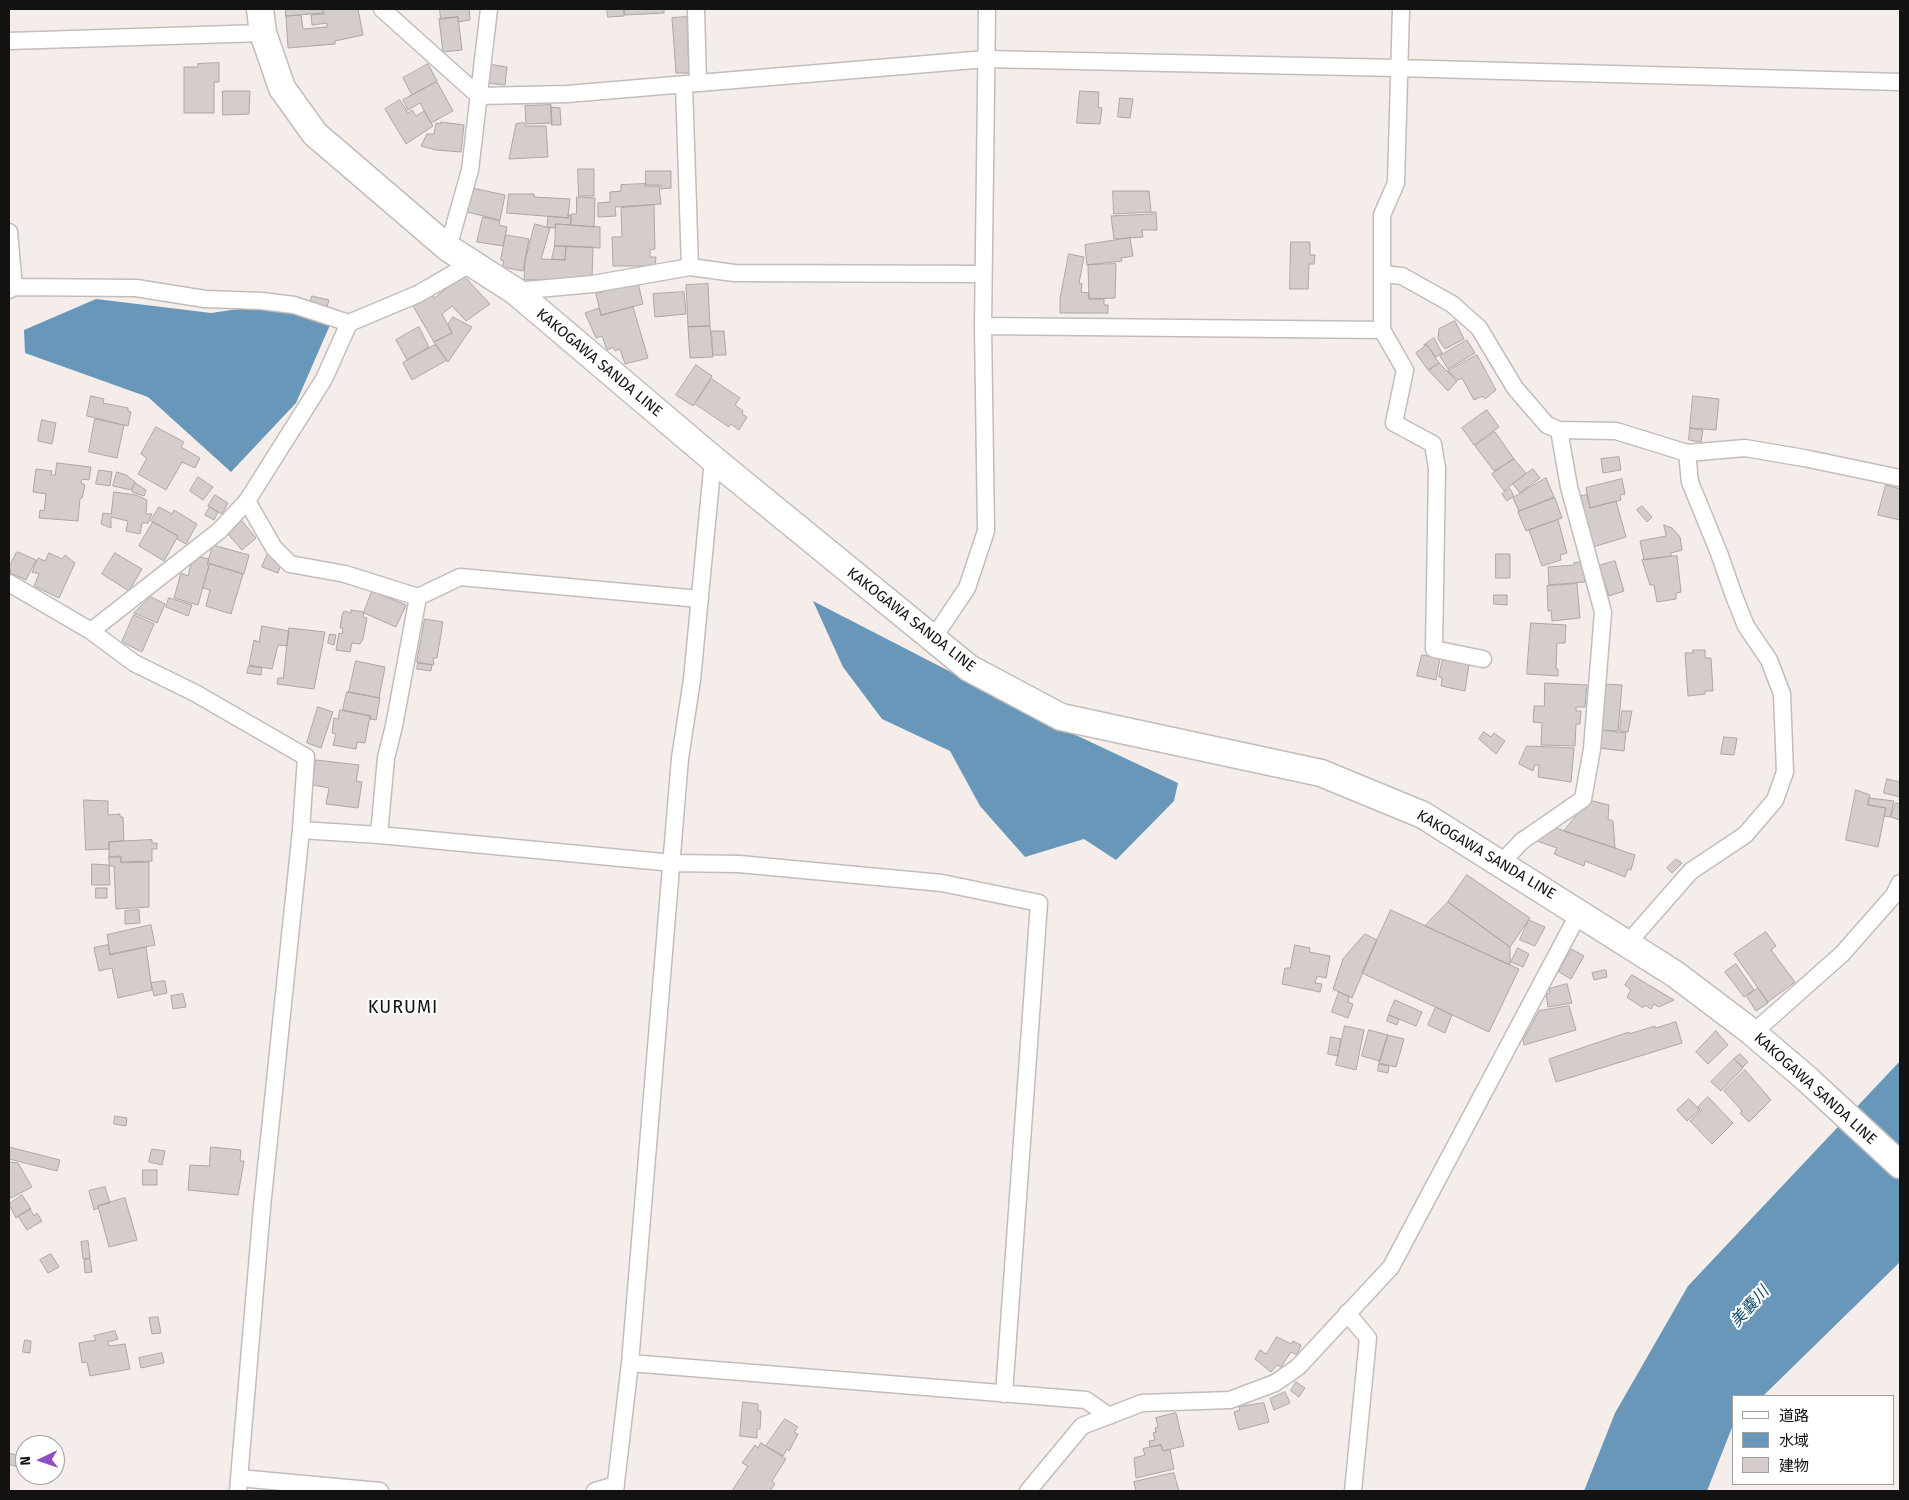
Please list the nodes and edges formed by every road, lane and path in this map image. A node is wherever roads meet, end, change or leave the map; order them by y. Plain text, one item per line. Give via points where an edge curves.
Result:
1 (382, 9) edge
2 (489, 9) edge
3 (696, 9) edge
4 (987, 9) edge
5 (1401, 9) edge
6 (261, 21) edge
7 (9, 41) edge
8 (986, 59) junction
9 (1398, 68) junction
10 (1900, 82) edge
11 (691, 84) junction
12 (479, 96) junction
13 (9, 232) edge
14 (448, 248) junction
15 (470, 264) junction
16 (690, 267) junction
17 (983, 274) junction
18 (1382, 274) junction
19 (11, 288) edge
20 (515, 291) junction
21 (349, 323) junction
22 (983, 326) junction
23 (1382, 330) junction
24 (1560, 430) junction
25 (1687, 453) junction
26 (713, 459) junction
27 (1900, 478) edge
28 (247, 501) junction
29 (9, 583) edge
30 (418, 597) junction
31 (700, 598) junction
32 (91, 631) junction
33 (932, 640) junction
34 (1483, 659) dead end
35 (301, 830) junction
36 (379, 835) junction
37 (673, 863) junction
38 (1501, 863) junction
39 (1900, 883) edge
40 (1580, 913) junction
41 (1627, 944) junction
42 (1752, 1033) junction
43 (1900, 1165) edge
44 (1347, 1313) junction
45 (630, 1363) junction
46 (1004, 1394) junction
47 (1109, 1416) junction
48 (238, 1484) edge
49 (616, 1488) edge
50 (380, 1491) edge
51 (595, 1491) edge
52 (1028, 1491) edge
53 (1353, 1491) edge

1 - 12 street
2 - 12 street
3 - 11 street
4 - 8 street
5 - 9 street
6 - 7 street
6 - 14 main road, KAKOGAWA SANDA LINE via 282,88 315,134
8 - 9 street
8 - 11 street
8 - 17 street
9 - 10 street
9 - 18 street via 1396,183 1382,215
11 - 12 street via 567,94
11 - 16 street
12 - 14 street via 470,170
13 - 19 street
14 - 15 main road, KAKOGAWA SANDA LINE
15 - 20 main road, KAKOGAWA SANDA LINE
15 - 21 street via 418,294
16 - 17 street via 734,273
16 - 20 street via 593,284
17 - 22 street
18 - 23 street
18 - 24 street via 1402,276 1452,304 1479,328 1515,388 1547,425
19 - 21 street via 136,288 205,299 262,301 294,305
20 - 26 main road, KAKOGAWA SANDA LINE
21 - 28 street via 324,379
22 - 23 street
22 - 33 street via 986,531 967,588
23 - 34 street via 1406,370 1394,423 1433,444 1437,468 1434,649
24 - 25 street via 1616,431
24 - 38 street via 1569,487 1603,612 1592,749 1583,800 1522,841
25 - 27 street via 1745,448
25 - 41 street via 1690,482 1734,596 1746,626 1769,660 1782,694 1785,772 1775,800 1745,835 1692,872
26 - 31 street
26 - 33 main road, KAKOGAWA SANDA LINE
28 - 30 street via 274,548 290,564 344,574
28 - 32 street via 219,531
29 - 32 street
30 - 31 street via 460,576
30 - 36 street via 386,758
31 - 37 street via 680,758
32 - 35 street via 134,663 195,693 306,757
33 - 38 main road, KAKOGAWA SANDA LINE via 969,668 1061,717 1322,773 1423,815
35 - 36 street
35 - 48 street via 262,1207
36 - 37 street
37 - 45 street
37 - 46 street via 739,864 942,883 1040,903
38 - 40 main road, KAKOGAWA SANDA LINE
39 - 42 street via 1894,895 1842,954
40 - 41 main road, KAKOGAWA SANDA LINE
40 - 44 street via 1391,1266
41 - 42 main road, KAKOGAWA SANDA LINE via 1675,974
42 - 43 main road, KAKOGAWA SANDA LINE via 1808,1079
44 - 47 street via 1298,1367 1275,1383 1230,1400 1142,1403
44 - 53 street via 1368,1338
45 - 46 street
45 - 49 street
46 - 47 street via 1086,1400
47 - 52 street via 1082,1426
48 - 50 street
49 - 51 street

